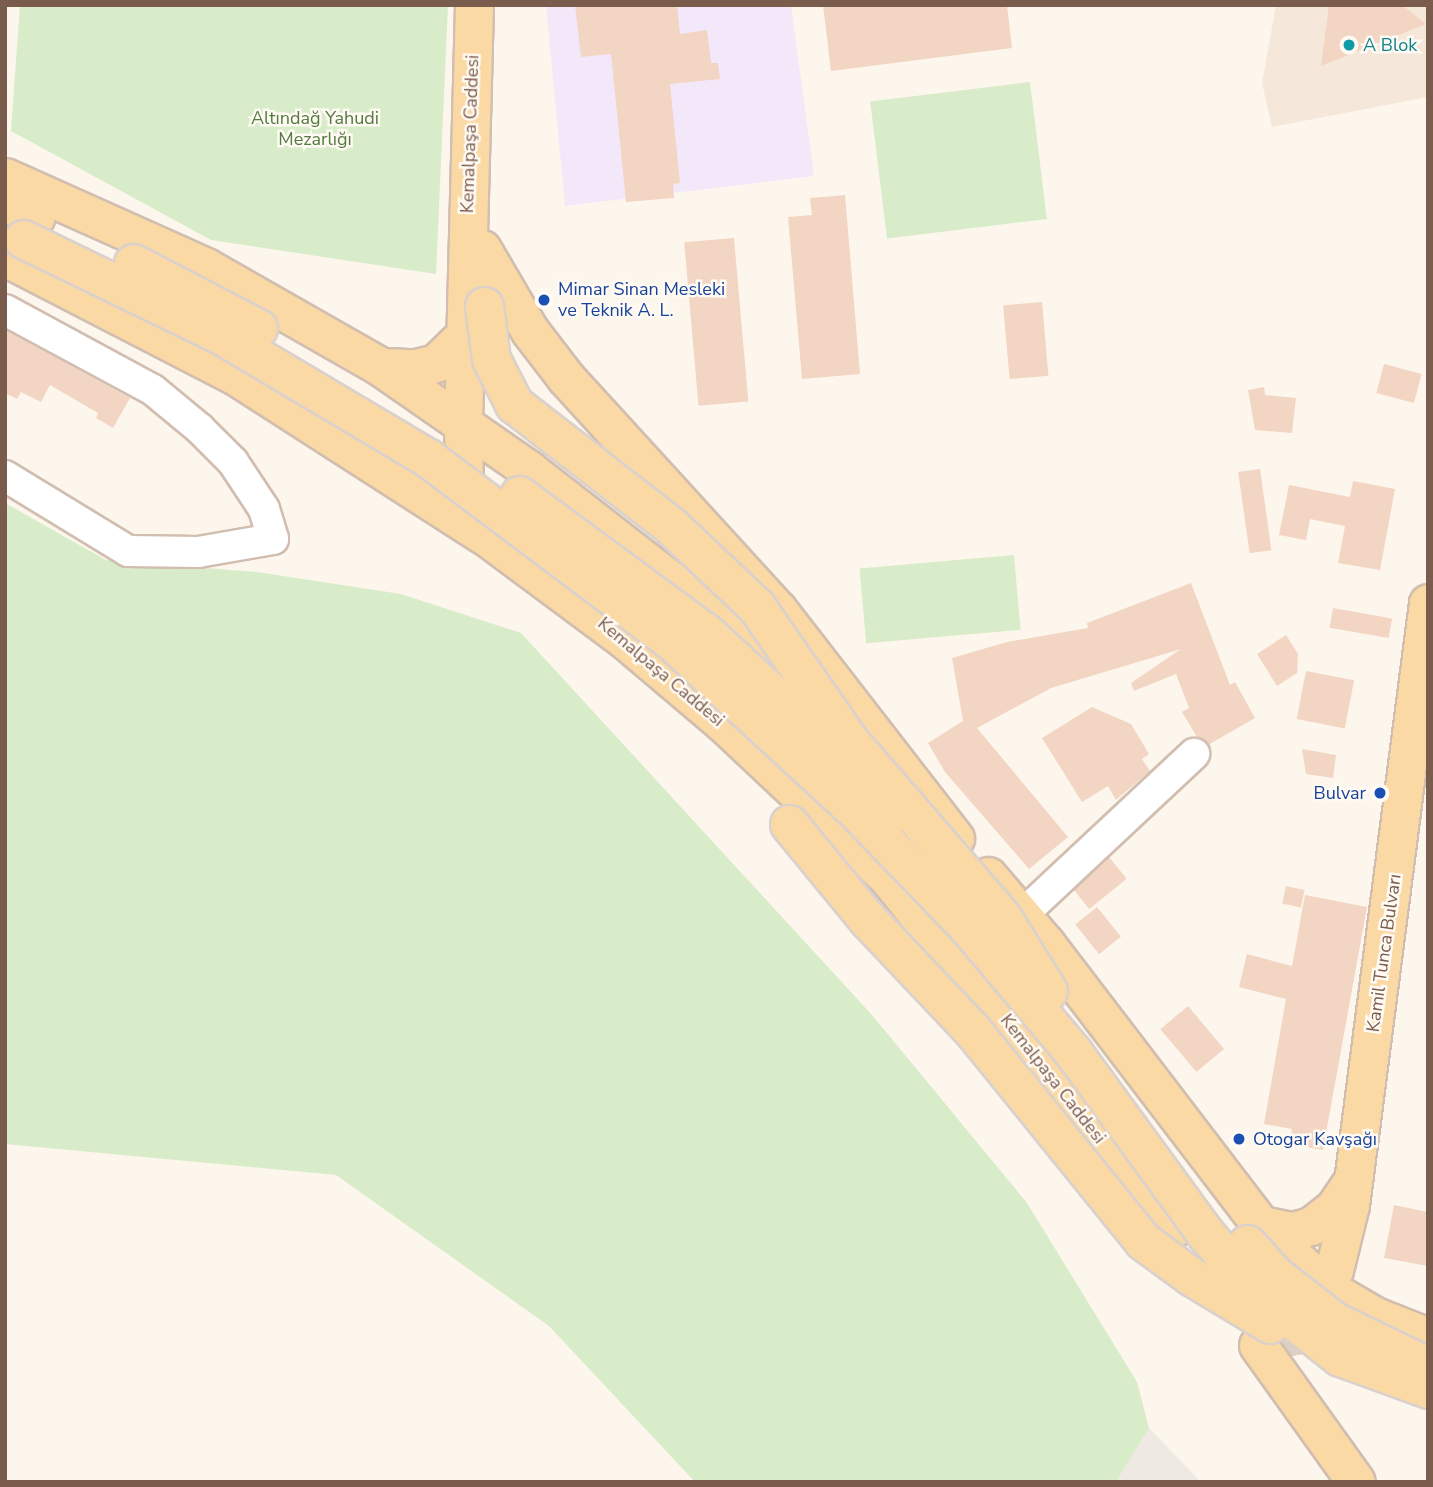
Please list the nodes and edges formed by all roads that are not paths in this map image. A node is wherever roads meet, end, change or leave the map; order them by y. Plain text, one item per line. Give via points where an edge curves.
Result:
1 (474, 5) edge
2 (489, 5) edge
3 (5, 177) edge
4 (15, 230) edge
5 (482, 276) junction
6 (5, 310) edge
7 (464, 337) junction
8 (381, 367) junction
9 (463, 422) junction
10 (529, 470) junction
11 (5, 476) edge
12 (488, 538) junction
13 (678, 586) junction
14 (1428, 603) edge
15 (624, 639) junction
16 (722, 722) junction
17 (1194, 754) dead end
18 (964, 850) junction
19 (1022, 915) junction
20 (1046, 944) junction
21 (982, 989) junction
22 (1048, 991) junction
23 (1352, 1180) junction
24 (1261, 1225) junction
25 (1172, 1230) dead end
26 (1333, 1297) junction
27 (1428, 1337) edge
28 (1258, 1345) tunnel mouth
29 (1296, 1355) tunnel mouth
30 (1340, 1357) junction
31 (1428, 1363) edge
32 (1428, 1388) edge
33 (1321, 1429) junction
34 (1356, 1482) edge

1 - 7 main road, Kemalpaşa Caddesi
2 - 5 main road
3 - 8 main road via 206,267
4 - 12 main road
4 - 22 main road, bridge via 210,299 440,436 617,563 705,632 838,754
4 - 30 main road, bridge via 222,335 428,458 669,639 807,763 936,893 1073,1052 1205,1233 1251,1287
5 - 10 main road via 477,317 484,397 506,444
5 - 18 main road via 566,378 778,610
5 - 22 main road, bridge via 491,359 514,404 671,526 756,606 848,739 1002,917
6 - 11 street via 153,390 199,428 233,462 264,509 272,539 198,552 128,551
7 - 8 main road via 436,363 416,368
7 - 9 main road, Kemalpaşa Caddesi
8 - 9 main road
9 - 10 main road
9 - 12 main road, Kemalpaşa Caddesi via 466,503
10 - 13 main road
12 - 15 main road, Kemalpaşa Caddesi
13 - 15 main road via 668,578 642,576 621,591 614,615
13 - 18 main road via 788,680
14 - 23 main road, Kamil Tunca Bulvarı
15 - 16 main road, Kemalpaşa Caddesi
16 - 21 main road, Kemalpaşa Caddesi via 888,878
16 - 30 main road, bridge via 789,824 867,919 973,1031 1143,1241 1246,1310
17 - 19 street
18 - 19 main road
19 - 20 main road
20 - 21 main road via 1049,969 1038,990 1016,1001
20 - 24 main road
21 - 25 main road, Kemalpaşa Caddesi
22 - 31 main road, bridge via 1274,1274 1334,1321
23 - 24 main road via 1334,1208 1311,1226 1293,1231
23 - 26 main road, Kamil Tunca Bulvarı
24 - 26 main road
26 - 27 main road
28 - 33 main road
29 - 33 main road
30 - 32 main road, bridge
33 - 34 main road

